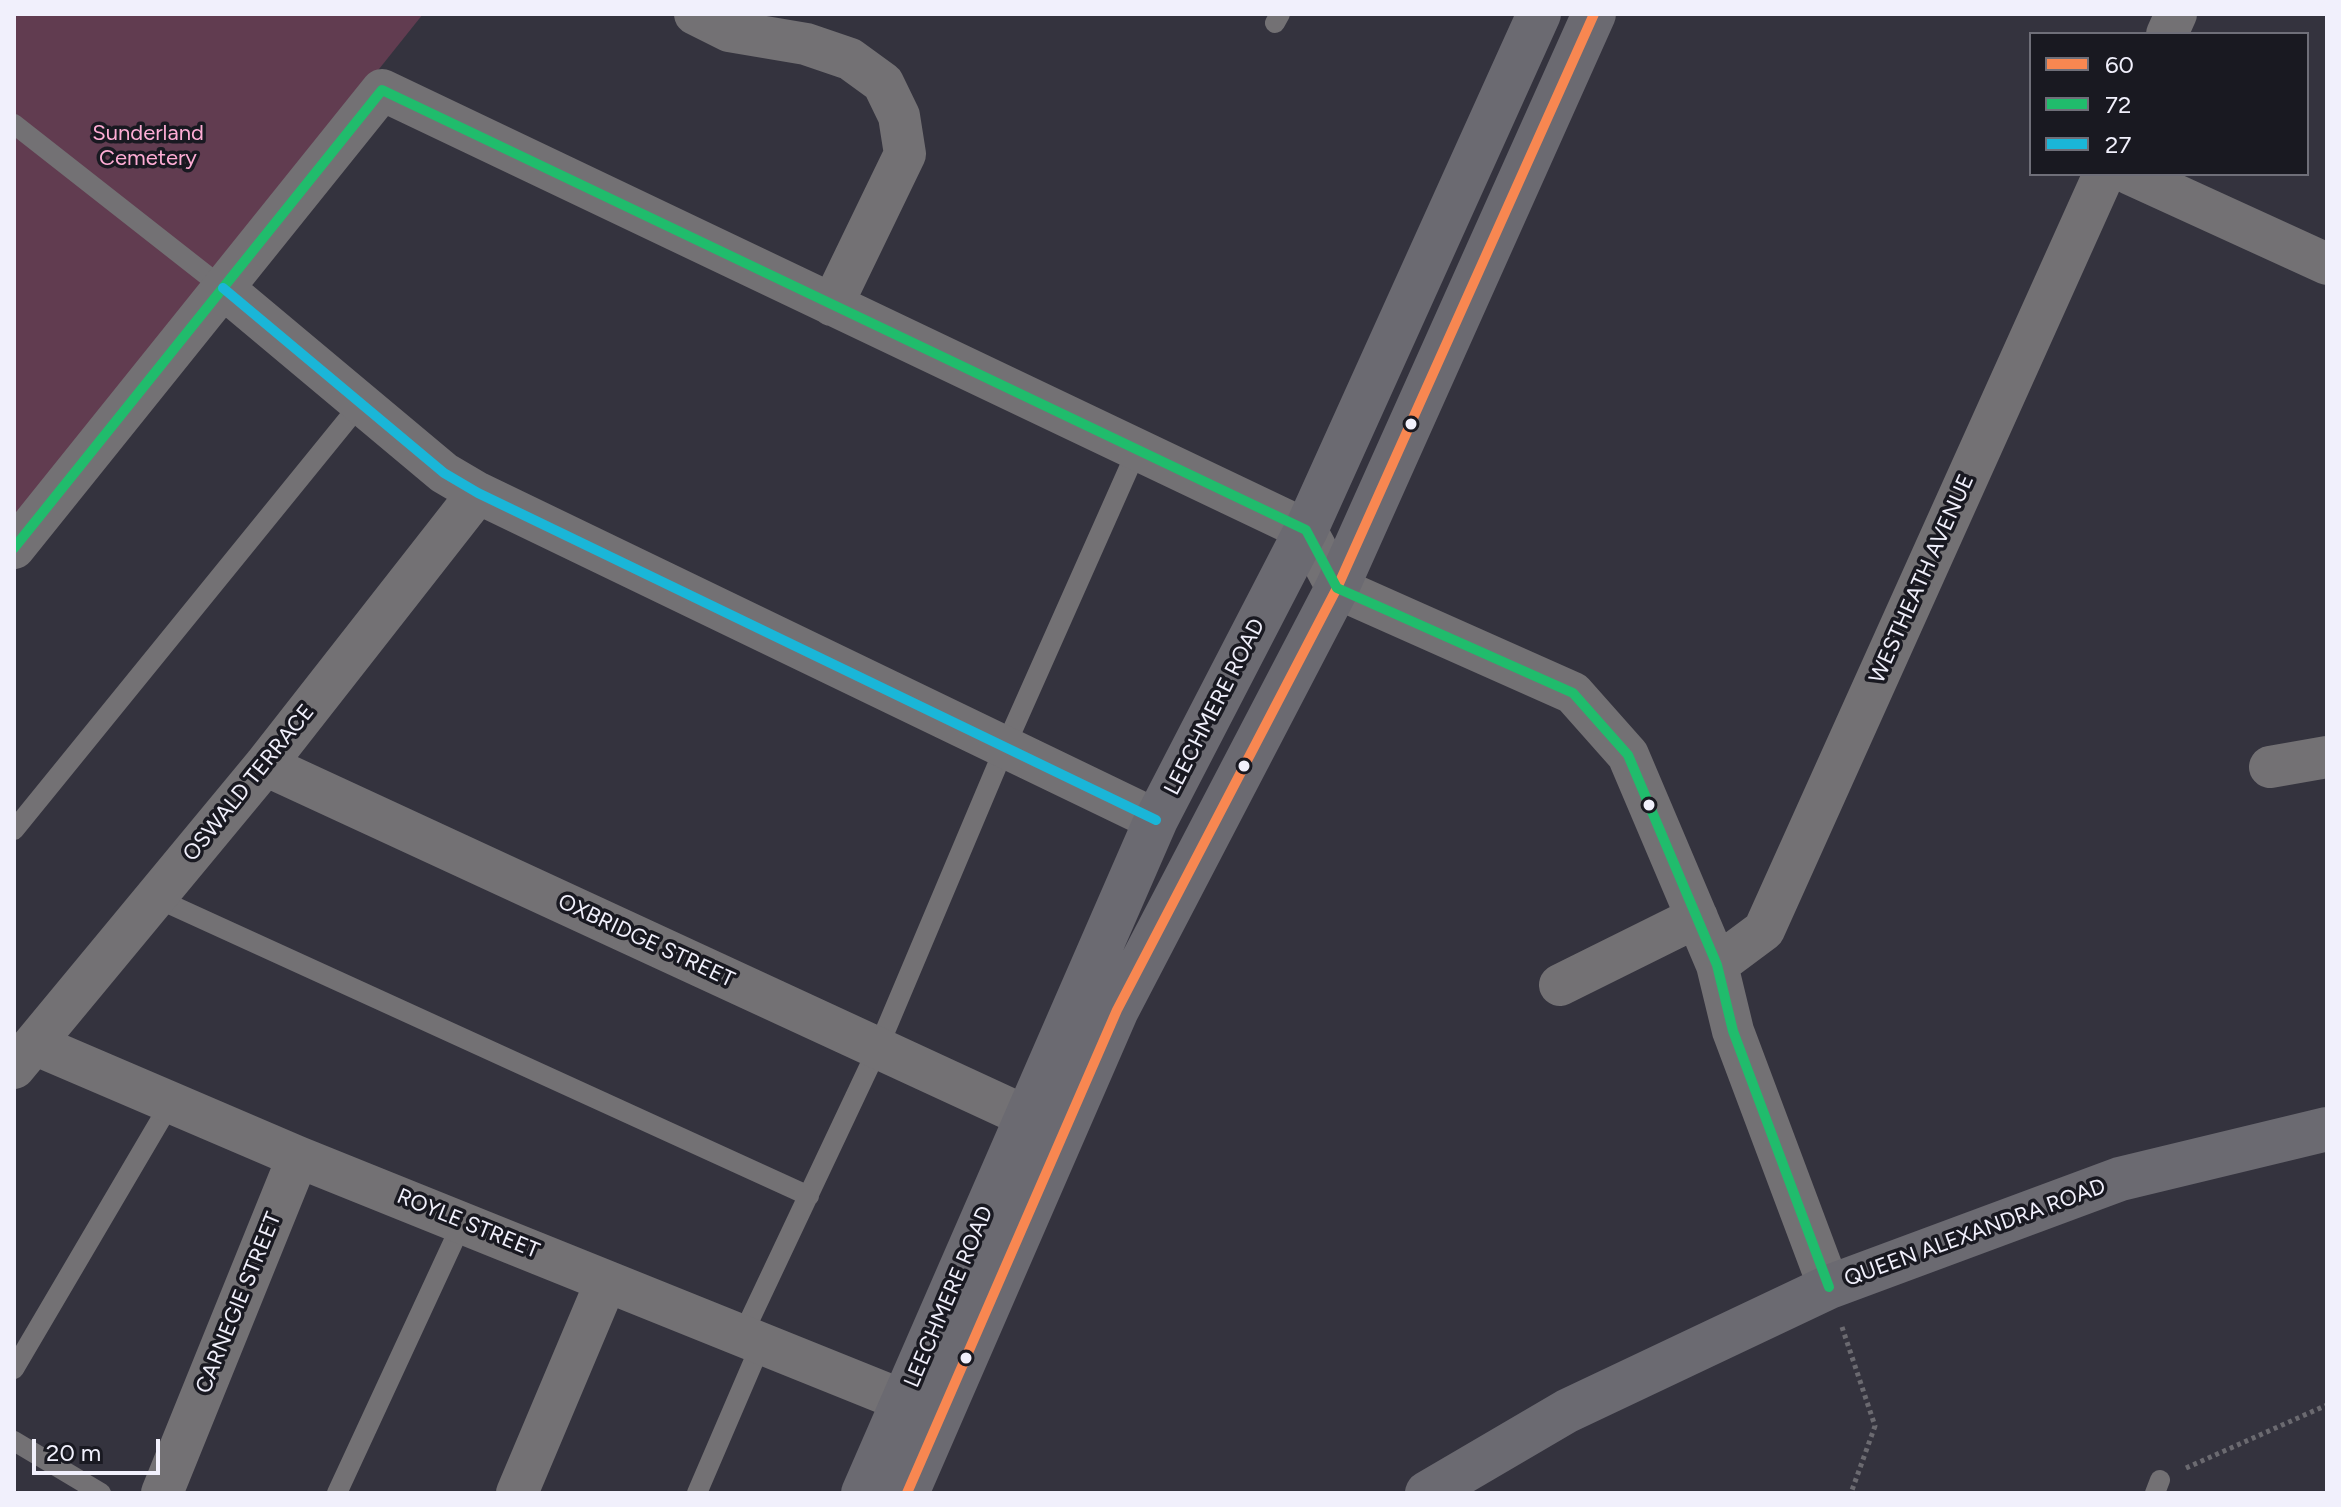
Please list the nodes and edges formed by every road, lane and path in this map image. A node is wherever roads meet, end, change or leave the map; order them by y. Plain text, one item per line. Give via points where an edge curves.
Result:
1 (695, 14) edge
2 (1539, 14) edge
3 (1594, 14) edge
4 (14, 124) edge
5 (2103, 176) edge
6 (2134, 176) edge
7 (2327, 264) edge
8 (223, 288) junction
9 (832, 305) junction
10 (361, 403) junction
11 (1137, 450) junction
12 (478, 493) junction
13 (1306, 530) junction
14 (14, 548) edge
15 (1337, 588) junction
16 (1005, 747) junction
17 (2327, 757) edge
18 (265, 765) junction
19 (2270, 767) dead end
20 (1156, 820) junction
21 (14, 830) edge
22 (156, 898) junction
23 (1697, 917) junction
24 (1717, 965) junction
25 (1560, 985) dead end
26 (878, 1048) junction
27 (24, 1056) edge
28 (171, 1102) junction
29 (1027, 1117) junction
30 (2327, 1129) edge
31 (298, 1157) junction
32 (809, 1196) junction
33 (463, 1221) junction
34 (606, 1282) junction
35 (1829, 1287) junction
36 (752, 1340) junction
37 (14, 1369) edge
38 (904, 1401) junction
39 (2327, 1405) edge
40 (14, 1441) edge
41 (2158, 1486) edge
42 (101, 1493) edge
43 (162, 1493) edge
44 (337, 1493) edge
45 (517, 1493) edge
46 (697, 1493) edge
47 (863, 1493) edge
48 (907, 1493) edge
49 (1427, 1493) edge
50 (1851, 1493) edge

1 - 9 street via 729,31 806,44 850,59 883,83 899,116 905,154
2 - 13 street, LEECHMERE ROAD
3 - 15 street, LEECHMERE ROAD
4 - 8 lane
5 - 24 street, WESTHEATH AVENUE via 1764,930
6 - 7 street
8 - 9 street via 382,90
8 - 10 street
8 - 14 street
9 - 11 street
10 - 12 street via 444,473
10 - 21 lane
11 - 13 street
11 - 16 lane
12 - 16 street
12 - 18 street, OSWALD TERRACE
13 - 15 street
13 - 20 street, LEECHMERE ROAD
15 - 23 street via 1573,693 1628,755
15 - 48 street, LEECHMERE ROAD via 1117,1010
16 - 20 street
16 - 26 lane
17 - 19 street
18 - 22 street, OSWALD TERRACE
18 - 26 street, OXBRIDGE STREET
20 - 29 street, LEECHMERE ROAD
22 - 27 street, OSWALD TERRACE
22 - 32 lane
23 - 24 street
23 - 25 street
24 - 35 street via 1733,1031
26 - 29 street, OXBRIDGE STREET
26 - 32 lane
27 - 28 street, ROYLE STREET
28 - 31 street, ROYLE STREET
28 - 37 lane
29 - 38 street, LEECHMERE ROAD
30 - 35 street, QUEEN ALEXANDRA ROAD via 2120,1179
31 - 33 street, ROYLE STREET
31 - 43 street, CARNEGIE STREET
32 - 36 lane
33 - 34 street, ROYLE STREET
33 - 44 lane
34 - 36 street, ROYLE STREET
34 - 45 street
35 - 49 street, QUEEN ALEXANDRA ROAD via 1567,1411
35 - 50 path via 1875,1426
36 - 38 street, ROYLE STREET
36 - 46 lane
38 - 47 street, LEECHMERE ROAD
39 - 41 path
40 - 42 lane

